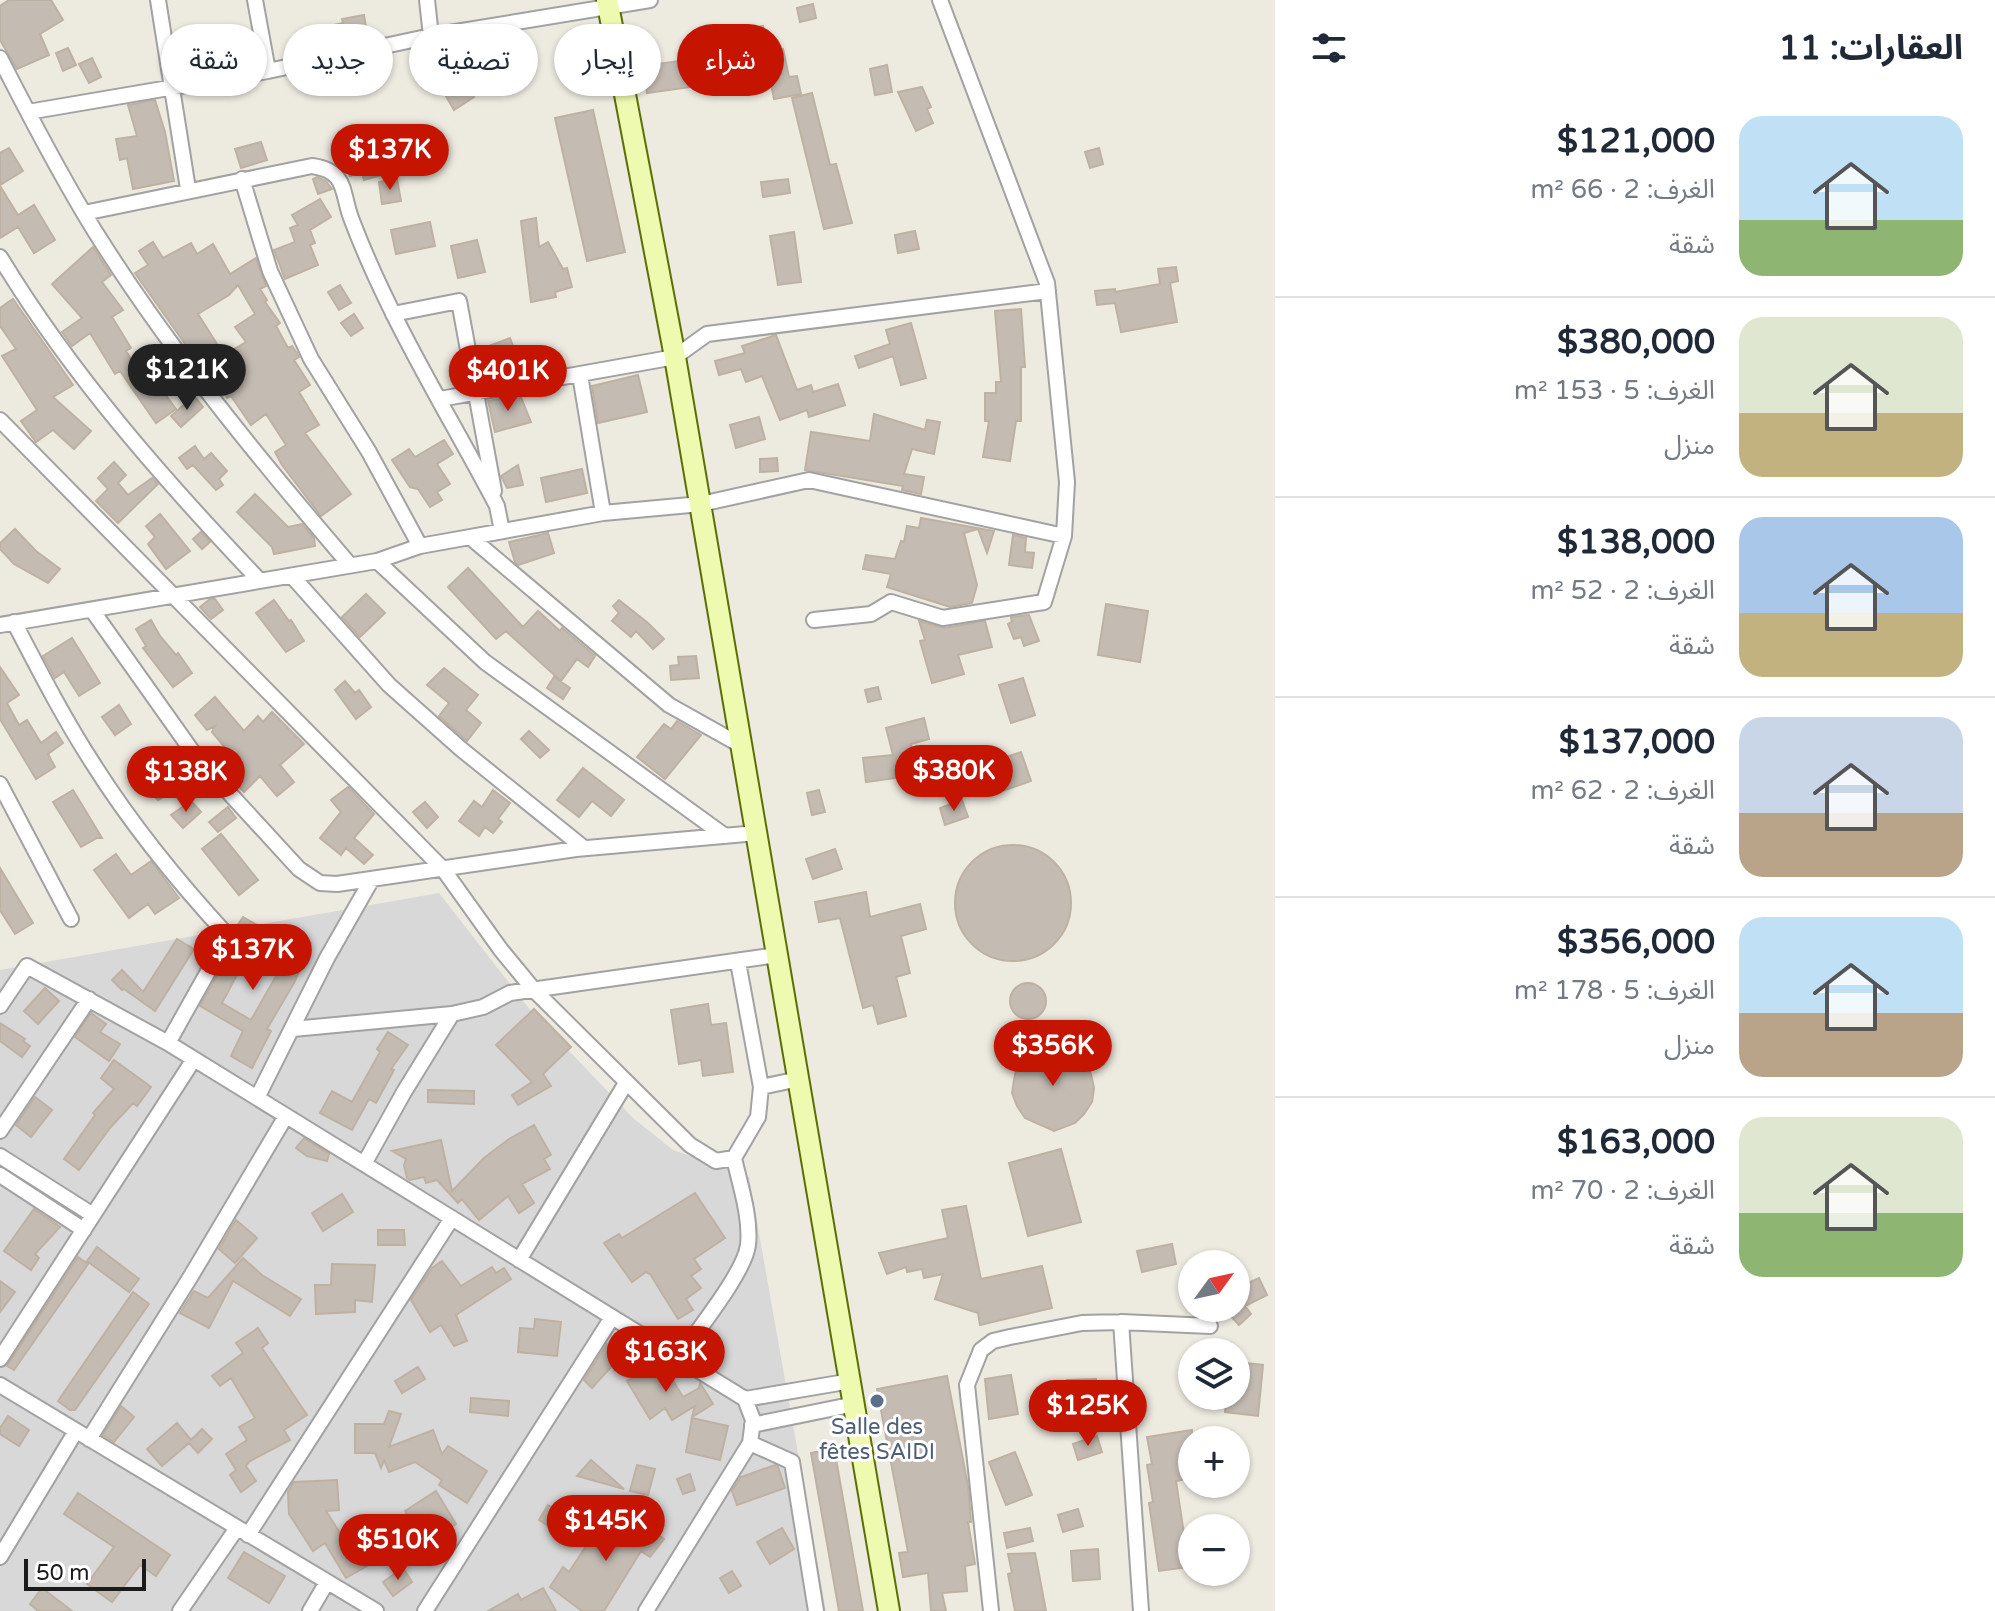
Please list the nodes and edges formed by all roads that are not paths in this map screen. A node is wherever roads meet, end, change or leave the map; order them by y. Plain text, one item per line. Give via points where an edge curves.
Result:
1 (158, 0) edge
2 (255, 0) edge
3 (427, 0) edge
4 (650, 0) edge
5 (940, 0) edge
6 (607, 3) edge
7 (162, 24) edge
8 (430, 24) edge
9 (495, 24) edge
10 (409, 41) edge
11 (0, 58) edge
12 (268, 71) joint
13 (161, 88) edge
14 (174, 96) edge
15 (28, 112) junction
16 (242, 179) junction
17 (188, 189) junction
18 (84, 213) junction
19 (0, 257) edge
20 (1048, 291) junction
21 (393, 314) junction
22 (675, 357) junction
23 (580, 375) junction
24 (476, 393) junction
25 (440, 399) junction
26 (0, 420) edge
27 (701, 504) junction
28 (497, 506) junction
29 (603, 513) junction
30 (502, 531) junction
31 (1064, 536) junction
32 (470, 537) junction
33 (420, 546) junction
34 (377, 561) junction
35 (350, 565) junction
36 (292, 576) junction
37 (260, 581) junction
38 (174, 596) junction
39 (92, 610) junction
40 (814, 620) dead end
41 (7, 624) edge
42 (742, 746) junction
43 (0, 784) edge
44 (757, 833) junction
45 (725, 836) junction
46 (584, 848) junction
47 (443, 869) junction
48 (372, 879) junction
49 (71, 919) dead end
50 (777, 955) junction
51 (738, 962) junction
52 (534, 990) junction
53 (89, 999) junction
54 (0, 1006) edge
55 (452, 1014) junction
56 (293, 1029) junction
57 (168, 1043) junction
58 (194, 1059) junction
59 (799, 1079) junction
60 (626, 1083) junction
61 (761, 1087) junction
62 (257, 1098) junction
63 (286, 1116) junction
64 (0, 1131) edge
65 (0, 1156) edge
66 (734, 1158) junction
67 (364, 1164) junction
68 (0, 1175) edge
69 (93, 1215) junction
70 (452, 1218) junction
71 (84, 1230) junction
72 (519, 1260) junction
73 (611, 1319) junction
74 (1121, 1322) junction
75 (1210, 1326) dead end
76 (679, 1357) junction
77 (0, 1359) edge
78 (851, 1381) junction
79 (0, 1385) edge
80 (745, 1399) junction
81 (855, 1404) junction
82 (752, 1425) junction
83 (83, 1435) junction
84 (750, 1443) junction
85 (242, 1531) junction
86 (0, 1557) edge
87 (327, 1582) junction
88 (180, 1611) edge
89 (310, 1611) edge
90 (376, 1611) edge
91 (425, 1611) edge
92 (646, 1611) edge
93 (816, 1611) edge
94 (889, 1611) edge
95 (991, 1611) edge
96 (1141, 1611) edge

1 - 7 street
2 - 12 street
3 - 8 street
4 - 6 street
5 - 20 street
6 - 9 street
6 - 22 street
10 - 12 street
11 - 15 street
13 - 15 street
14 - 17 street
15 - 18 street
16 - 17 street
16 - 21 street via 312,166 339,177 350,217
16 - 33 street via 270,271 311,359
17 - 18 street
18 - 35 street via 167,334
19 - 37 street via 133,443
20 - 22 street via 707,334
20 - 31 street via 1067,482
21 - 24 street via 459,301
21 - 25 street
22 - 23 street
22 - 27 street
23 - 24 street
23 - 29 street
24 - 25 street
24 - 28 street
25 - 28 street
26 - 38 street
27 - 29 street
27 - 31 street via 809,480
27 - 42 street
28 - 30 street
29 - 30 street
30 - 32 street
31 - 40 street via 1044,602 943,618 891,602 871,614
32 - 33 street
32 - 42 street via 669,705
33 - 34 street
34 - 35 street
34 - 45 street via 485,662
35 - 36 street
36 - 37 street
36 - 46 street via 389,685
37 - 38 street
38 - 39 street
38 - 47 street
39 - 41 street
39 - 48 street via 197,758 299,869 320,883
41 - 57 street via 93,764 228,936
42 - 44 street
43 - 49 street
44 - 45 street
44 - 50 street
45 - 46 street
46 - 47 street
47 - 48 street
47 - 52 street
48 - 56 street
50 - 51 street
50 - 59 street
51 - 52 street
51 - 61 street
52 - 55 street
52 - 60 street
53 - 54 street via 27,966
53 - 57 street
53 - 64 street
55 - 56 street
55 - 67 street
56 - 62 street
57 - 58 street
58 - 62 street
58 - 69 street
59 - 61 street
59 - 78 street
60 - 66 street via 690,1145 716,1161
60 - 72 street
61 - 66 street via 758,1117
62 - 63 street
63 - 67 street
63 - 83 street via 191,1276
65 - 69 street
66 - 76 street via 748,1249
67 - 70 street
68 - 71 street
69 - 71 street
70 - 72 street
70 - 85 street
71 - 77 street
72 - 73 street
73 - 76 street
73 - 91 street
74 - 75 street
74 - 95 street via 1082,1323 993,1341 976,1359 967,1385
74 - 96 street
76 - 80 street
78 - 80 street
78 - 81 street
79 - 83 street
80 - 82 street
81 - 82 street
81 - 94 street
82 - 84 street
83 - 85 street
83 - 86 street
84 - 92 street
84 - 93 street via 792,1462
85 - 87 street
85 - 88 street
87 - 89 street
87 - 90 street

